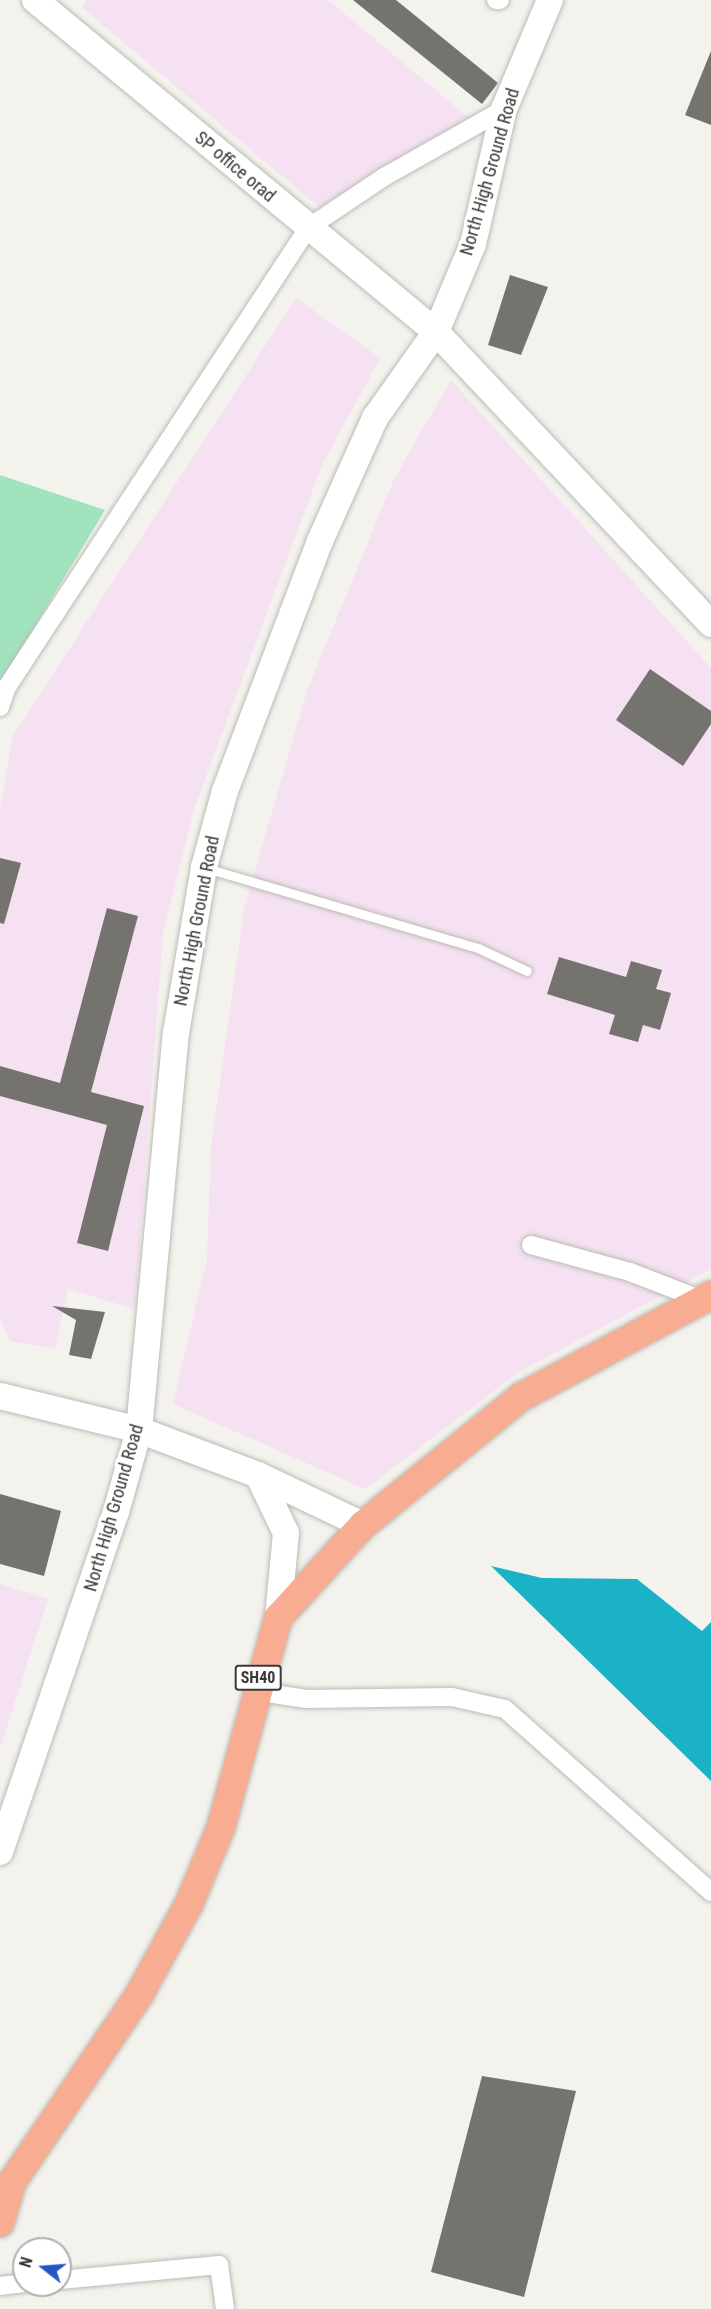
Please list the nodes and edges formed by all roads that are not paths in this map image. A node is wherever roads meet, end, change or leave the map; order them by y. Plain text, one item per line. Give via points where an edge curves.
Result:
1 (35, 0) edge
2 (550, 0) edge
3 (58, 8) edge
4 (504, 109) junction
5 (308, 228) junction
6 (436, 332) junction
7 (711, 624) edge
8 (0, 706) edge
9 (204, 867) junction
10 (527, 971) dead end
11 (531, 1245) dead end
12 (706, 1298) edge
13 (0, 1396) edge
14 (139, 1430) junction
15 (258, 1474) junction
16 (363, 1525) junction
17 (278, 1618) junction
18 (254, 1691) junction
19 (0, 1852) edge
20 (711, 1892) edge
21 (0, 2223) edge
22 (72, 2279) edge
23 (225, 2309) edge

1 - 3 main road, SP office orad
2 - 4 main road, North High Ground Road
3 - 5 main road, SP office orad
4 - 5 street via 384,177
4 - 6 main road, North High Ground Road via 472,244
5 - 6 main road, SP office orad
5 - 8 street via 7,687
6 - 7 main road, SP office orad
6 - 9 main road, North High Ground Road via 375,418 320,541 225,790
9 - 10 lane via 478,948
9 - 14 main road, North High Ground Road via 176,1033
11 - 12 street
12 - 16 main road, SH40 via 521,1397
13 - 14 main road
14 - 15 main road
14 - 19 main road, North High Ground Road
15 - 16 main road
15 - 17 main road via 286,1533
16 - 17 main road, SH40
17 - 18 main road, SH40
18 - 20 street via 306,1699 452,1696 506,1708
18 - 21 main road, SH40 via 221,1827 189,1904 139,1995 12,2182
22 - 23 street via 219,2265

